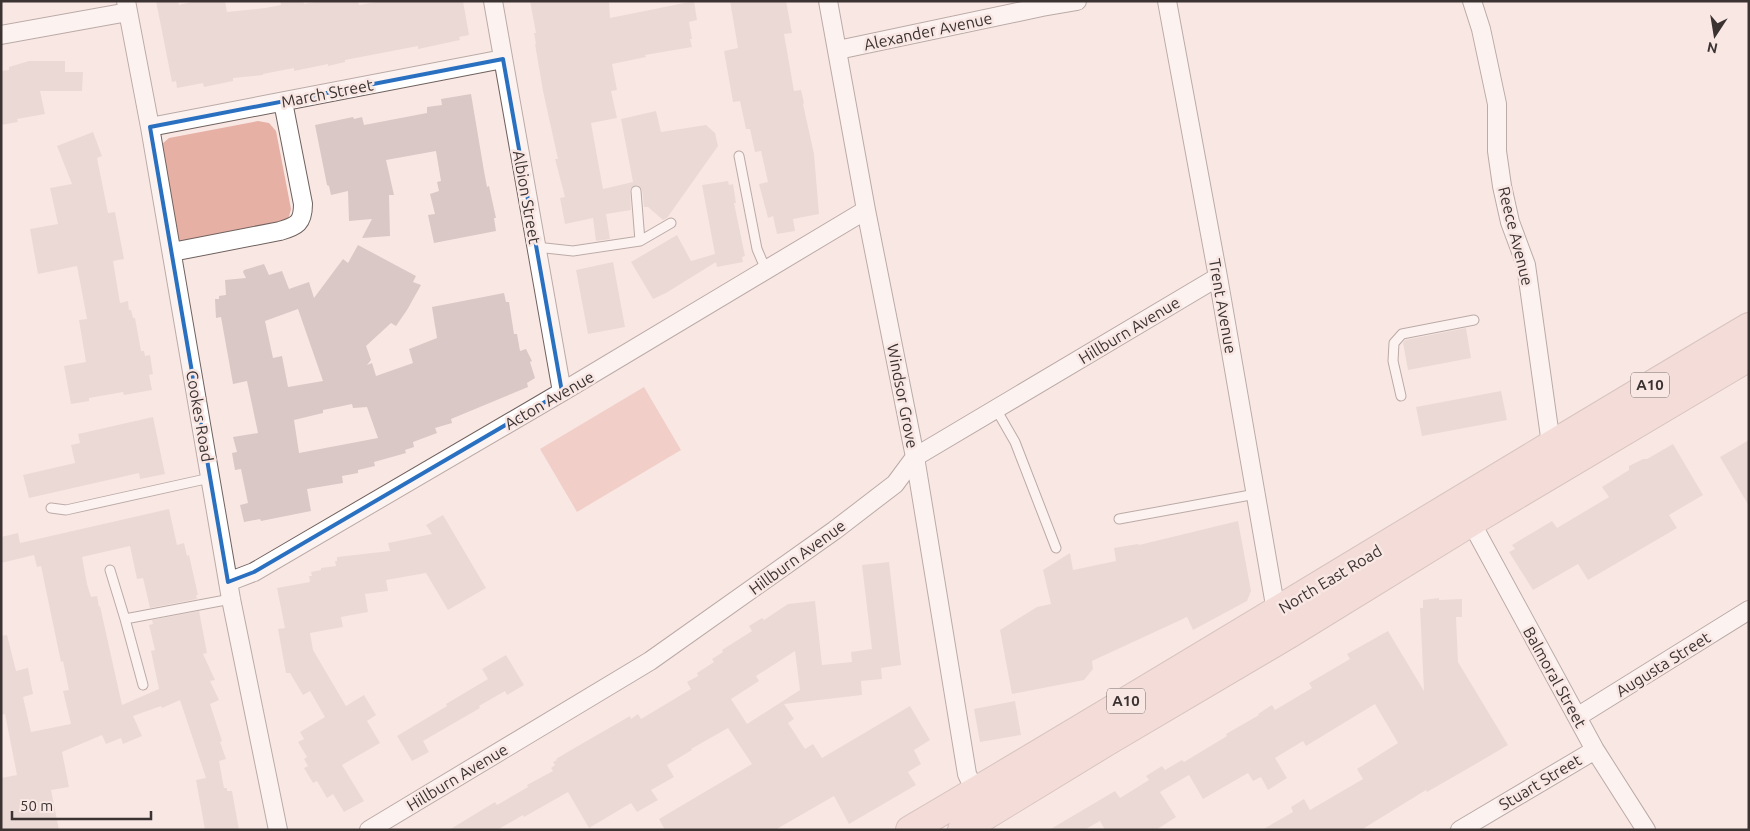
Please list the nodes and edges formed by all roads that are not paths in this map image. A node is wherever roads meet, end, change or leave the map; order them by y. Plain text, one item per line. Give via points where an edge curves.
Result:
1 (493, 1) edge
2 (828, 1) edge
3 (1077, 1) edge
4 (1167, 1) edge
5 (1472, 1) edge
6 (127, 7) edge
7 (1, 35) edge
8 (838, 50) junction
9 (503, 59) junction
10 (283, 102) junction
11 (150, 127) junction
12 (739, 156) dead end
13 (636, 191) dead end
14 (866, 210) junction
15 (671, 223) dead end
16 (640, 241) junction
17 (536, 247) junction
18 (172, 252) junction
19 (766, 270) junction
20 (1218, 277) junction
21 (1474, 320) dead end
22 (1749, 327) edge
23 (1749, 357) edge
24 (562, 392) junction
25 (1400, 396) dead end
26 (996, 409) junction
27 (1551, 444) junction
28 (914, 457) junction
29 (1566, 466) junction
30 (210, 478) junction
31 (1256, 494) junction
32 (51, 508) dead end
33 (1464, 511) junction
34 (1119, 519) dead end
35 (1056, 548) dead end
36 (110, 570) dead end
37 (230, 590) junction
38 (1749, 610) edge
39 (125, 619) junction
40 (1283, 623) junction
41 (143, 685) dead end
42 (1577, 717) junction
43 (1595, 750) junction
44 (982, 802) junction
45 (926, 826) edge
46 (278, 830) edge
47 (369, 830) edge
48 (962, 830) edge
49 (1460, 830) edge
50 (1646, 830) edge

1 - 9 street, Albion Street
2 - 8 street, Windsor Grove
3 - 8 street, Alexander Avenue
4 - 20 street, Trent Avenue
5 - 27 street, Reece Avenue via 1497,104 1497,150 1502,186 1510,222 1526,265
6 - 7 street
6 - 11 street, Cookes Road
8 - 14 street, Windsor Grove
9 - 10 street, March Street
9 - 17 street, Albion Street
10 - 11 street, March Street
10 - 18 street via 304,204 303,217 294,227 280,231
11 - 18 street, Cookes Road
12 - 19 lane via 757,249
13 - 16 lane
14 - 19 street, Acton Avenue
14 - 28 street, Windsor Grove
15 - 16 lane
16 - 17 lane via 573,251
17 - 24 street, Albion Street
18 - 30 street, Cookes Road
19 - 24 street, Acton Avenue
20 - 26 street, Hillburn Avenue
20 - 31 street, Trent Avenue
21 - 25 lane via 1402,334 1394,344 1393,361
22 - 27 highway, North East Road / A10
23 - 29 highway, North East Road / A10
24 - 37 street, Acton Avenue via 254,572
26 - 28 street, Hillburn Avenue
26 - 35 lane via 1016,442
27 - 29 highway
27 - 33 highway, North East Road / A10
28 - 44 street, Windsor Grove via 967,774
28 - 47 street, Hillburn Avenue via 895,484 650,661
29 - 33 highway, North East Road / A10
30 - 32 lane via 66,510
30 - 37 street, Cookes Road
31 - 34 lane
31 - 40 street, Trent Avenue
33 - 40 highway, North East Road / A10
33 - 42 street, Balmoral Street
36 - 39 lane
37 - 39 lane
37 - 46 street, Cookes Road
38 - 42 street, Augusta Street
39 - 41 lane
40 - 44 highway, North East Road / A10 via 1106,742
42 - 43 street, Balmoral Street
43 - 49 street, Stuart Street
43 - 50 street, Balmoral Street
44 - 45 highway, North East Road / A10
44 - 48 highway, North East Road / A10

